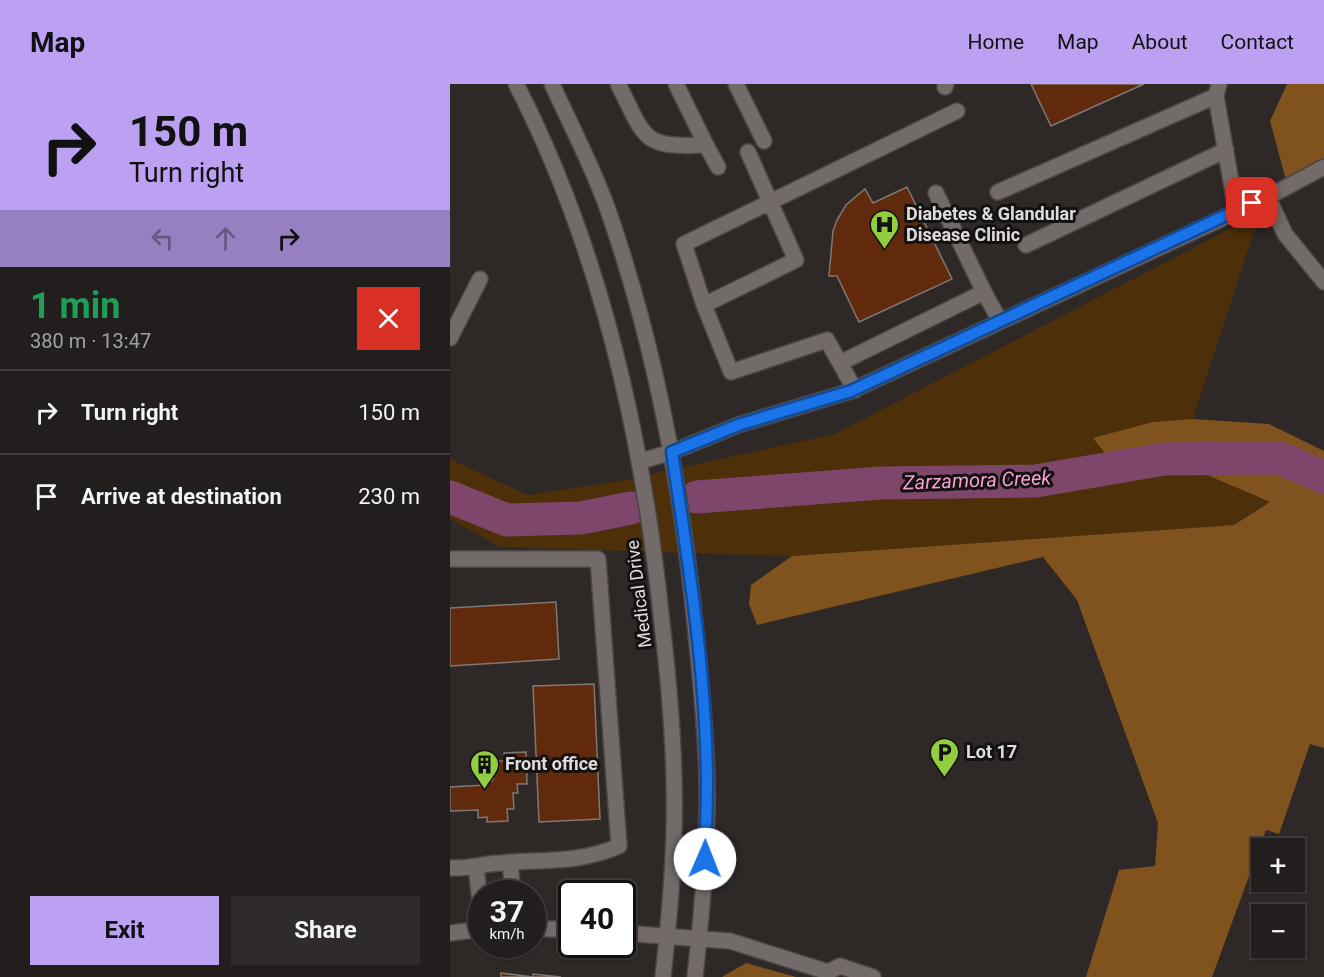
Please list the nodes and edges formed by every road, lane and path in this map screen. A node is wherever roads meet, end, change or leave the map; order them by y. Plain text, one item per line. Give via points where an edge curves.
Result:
1 (516, 84) edge
2 (552, 84) edge
3 (618, 84) edge
4 (676, 84) edge
5 (736, 84) edge
6 (1218, 90) edge
7 (957, 111) dead end
8 (764, 141) dead end
9 (706, 145) junction
10 (1226, 150) junction
11 (748, 152) dead end
12 (718, 167) dead end
13 (1324, 167) edge
14 (999, 192) dead end
15 (936, 194) dead end
16 (1268, 197) junction
17 (770, 202) junction
18 (1236, 210) junction
19 (1026, 245) dead end
20 (480, 279) dead end
21 (1324, 282) edge
22 (984, 292) junction
23 (704, 305) junction
24 (1000, 321) junction
25 (450, 338) edge
26 (840, 363) junction
27 (855, 390) junction
28 (672, 452) junction
29 (641, 461) junction
30 (450, 559) edge
31 (510, 862) junction
32 (476, 867) junction
33 (450, 868) edge
34 (478, 880) edge
35 (512, 880) edge
36 (468, 931) edge
37 (450, 933) edge
38 (636, 934) edge
39 (667, 937) junction
40 (699, 940) junction
41 (829, 975) edge
42 (663, 977) edge
43 (695, 977) edge
44 (873, 977) edge

1 - 29 street, Medical Drive via 576,220
2 - 28 street via 615,230
3 - 9 street via 644,133 654,142
4 - 9 street
5 - 8 street
6 - 10 street
6 - 14 street
7 - 17 street
9 - 12 street
10 - 18 street
10 - 19 street
11 - 17 street
13 - 16 street
15 - 22 street
16 - 18 street
16 - 21 street via 1285,234
17 - 23 street via 684,244
17 - 23 street via 796,260
18 - 24 street
20 - 25 street
22 - 24 street
22 - 26 street
23 - 26 street via 731,372 827,340
24 - 27 street
26 - 27 street
27 - 28 street via 738,425
28 - 29 street
28 - 40 street via 690,575 707,780
29 - 39 street, Medical Drive via 670,698 674,780
30 - 31 street via 598,559 619,846 579,859
31 - 32 street
31 - 35 street
32 - 33 street
32 - 34 street
36 - 37 street
38 - 39 street
39 - 40 street
39 - 42 street, Medical Drive
40 - 41 street via 730,941
40 - 43 street
41 - 44 street via 840,966

